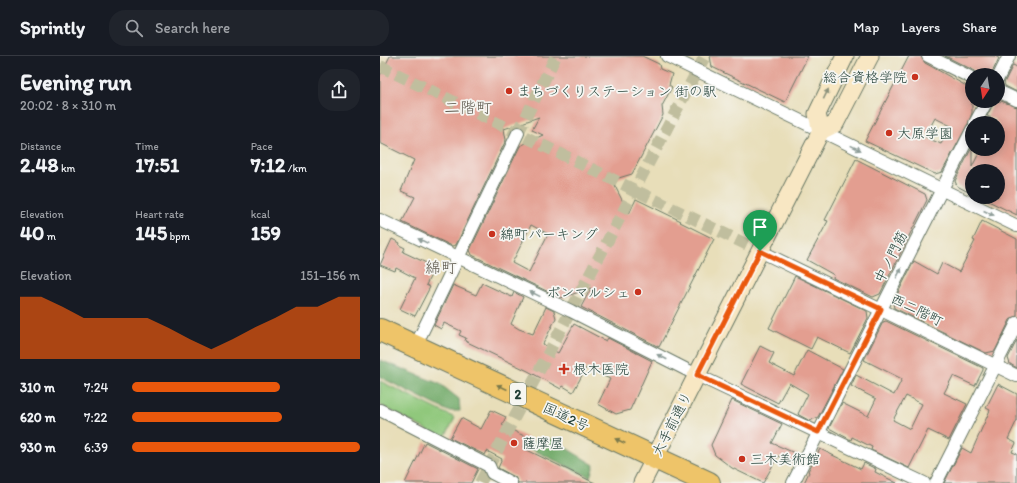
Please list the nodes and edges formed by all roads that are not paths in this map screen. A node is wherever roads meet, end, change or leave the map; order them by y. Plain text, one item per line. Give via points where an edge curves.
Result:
1 (667, 56) edge
2 (845, 56) edge
3 (870, 56) edge
4 (928, 56) edge
5 (1009, 56) edge
6 (1003, 68) edge
7 (965, 74) edge
8 (1005, 94) edge
9 (1017, 100) edge
10 (821, 130) junction
11 (518, 133) tunnel mouth
12 (965, 144) edge
13 (941, 190) junction
14 (380, 220) edge
15 (1017, 226) edge
16 (760, 251) junction
17 (458, 257) junction
18 (881, 309) junction
19 (1017, 323) edge
20 (380, 330) edge
21 (415, 347) junction
22 (996, 365) junction
23 (697, 375) junction
24 (1017, 376) edge
25 (380, 410) edge
26 (818, 432) junction
27 (655, 458) junction
28 (511, 483) edge
29 (642, 483) edge
30 (709, 483) edge
31 (793, 483) edge
32 (924, 483) edge
33 (936, 483) edge

1 - 10 street
10 -> 2 street via 817,114
3 - 10 street via 835,124
4 - 7 street
5 - 6 street
8 - 9 street
10 -> 13 street
10 - 16 street, 大手前通り
11 - 17 street
12 - 13 street, 中ノ門筋
13 -> 15 street
18 -> 13 street, 中ノ門筋
17 -> 14 street
16 - 18 street, 西二階町
16 - 23 street, 大手前通り
17 - 21 street
23 -> 17 street
18 - 22 street, 西二階町
18 - 26 street, 中ノ門筋
19 - 22 street
20 - 21 highway, 国道2号 / 2
27 -> 21 highway, 国道2号 / 2
22 - 24 street, 西二階町
22 - 33 street
23 - 26 street
23 - 27 street, 大手前通り
25 - 28 street via 489,466 492,473
26 - 31 street, 中ノ門筋
26 - 32 street
27 - 29 street, 大手前通り
27 - 30 highway, 国道2号 / 2

